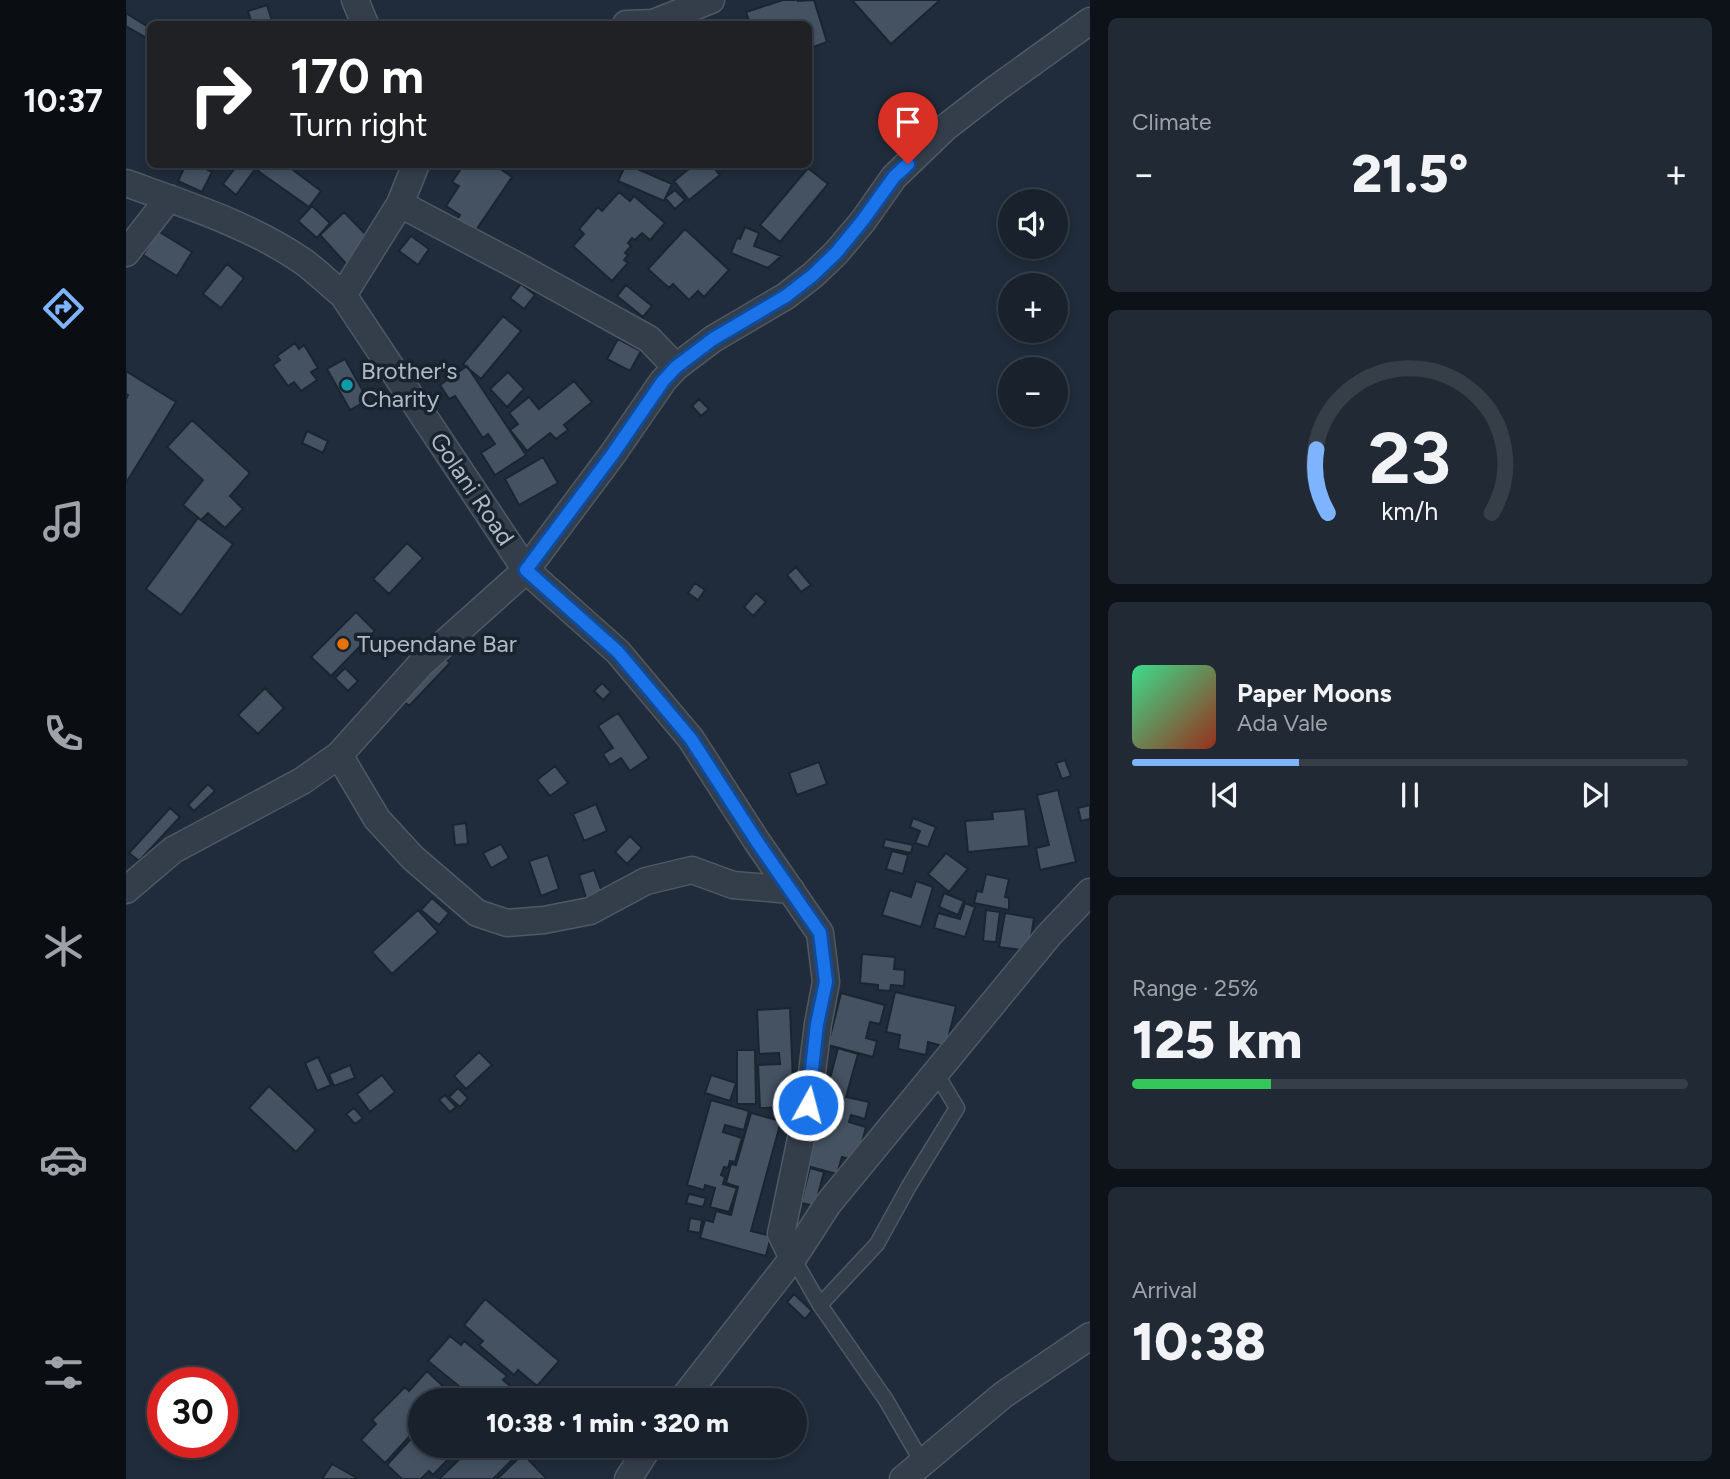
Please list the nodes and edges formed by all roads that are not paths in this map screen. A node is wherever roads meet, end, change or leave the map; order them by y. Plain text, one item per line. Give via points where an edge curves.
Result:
1 (355, 0) edge
2 (711, 0) edge
3 (364, 21) edge
4 (658, 21) edge
5 (1090, 21) edge
6 (414, 168) edge
7 (126, 183) edge
8 (169, 198) junction
9 (400, 205) junction
10 (126, 253) edge
11 (343, 295) junction
12 (676, 367) junction
13 (526, 570) junction
14 (339, 755) junction
15 (126, 890) edge
16 (791, 890) junction
17 (1090, 892) edge
18 (936, 1073) junction
19 (793, 1258) junction
20 (820, 1305) junction
21 (1090, 1336) edge
22 (691, 1388) edge
23 (641, 1458) edge
24 (913, 1470) edge
25 (628, 1479) edge

1 - 3 street
2 - 4 street
5 - 12 street via 946,127 894,177 836,253 813,275
6 - 9 street
7 - 8 street, Golani Road
8 - 10 street
8 - 11 street, Golani Road via 267,239
9 - 11 street
9 - 12 street via 649,339
11 - 13 street, Golani Road
12 - 13 street
13 - 14 street via 421,664
13 - 16 street, Golani Road via 618,652 691,739
14 - 15 street via 302,781 173,850
14 - 16 street via 377,819 413,858 477,913 507,923 590,911 646,881 692,870 733,885
16 - 19 street, Golani Road via 820,933 826,982 808,1105 781,1234
17 - 18 street via 1048,934
18 - 19 street via 828,1204
18 - 20 lane via 957,1108 877,1244
19 - 20 lane
19 - 22 street
20 - 24 lane via 886,1400
21 - 24 street via 1003,1395
23 - 25 street

